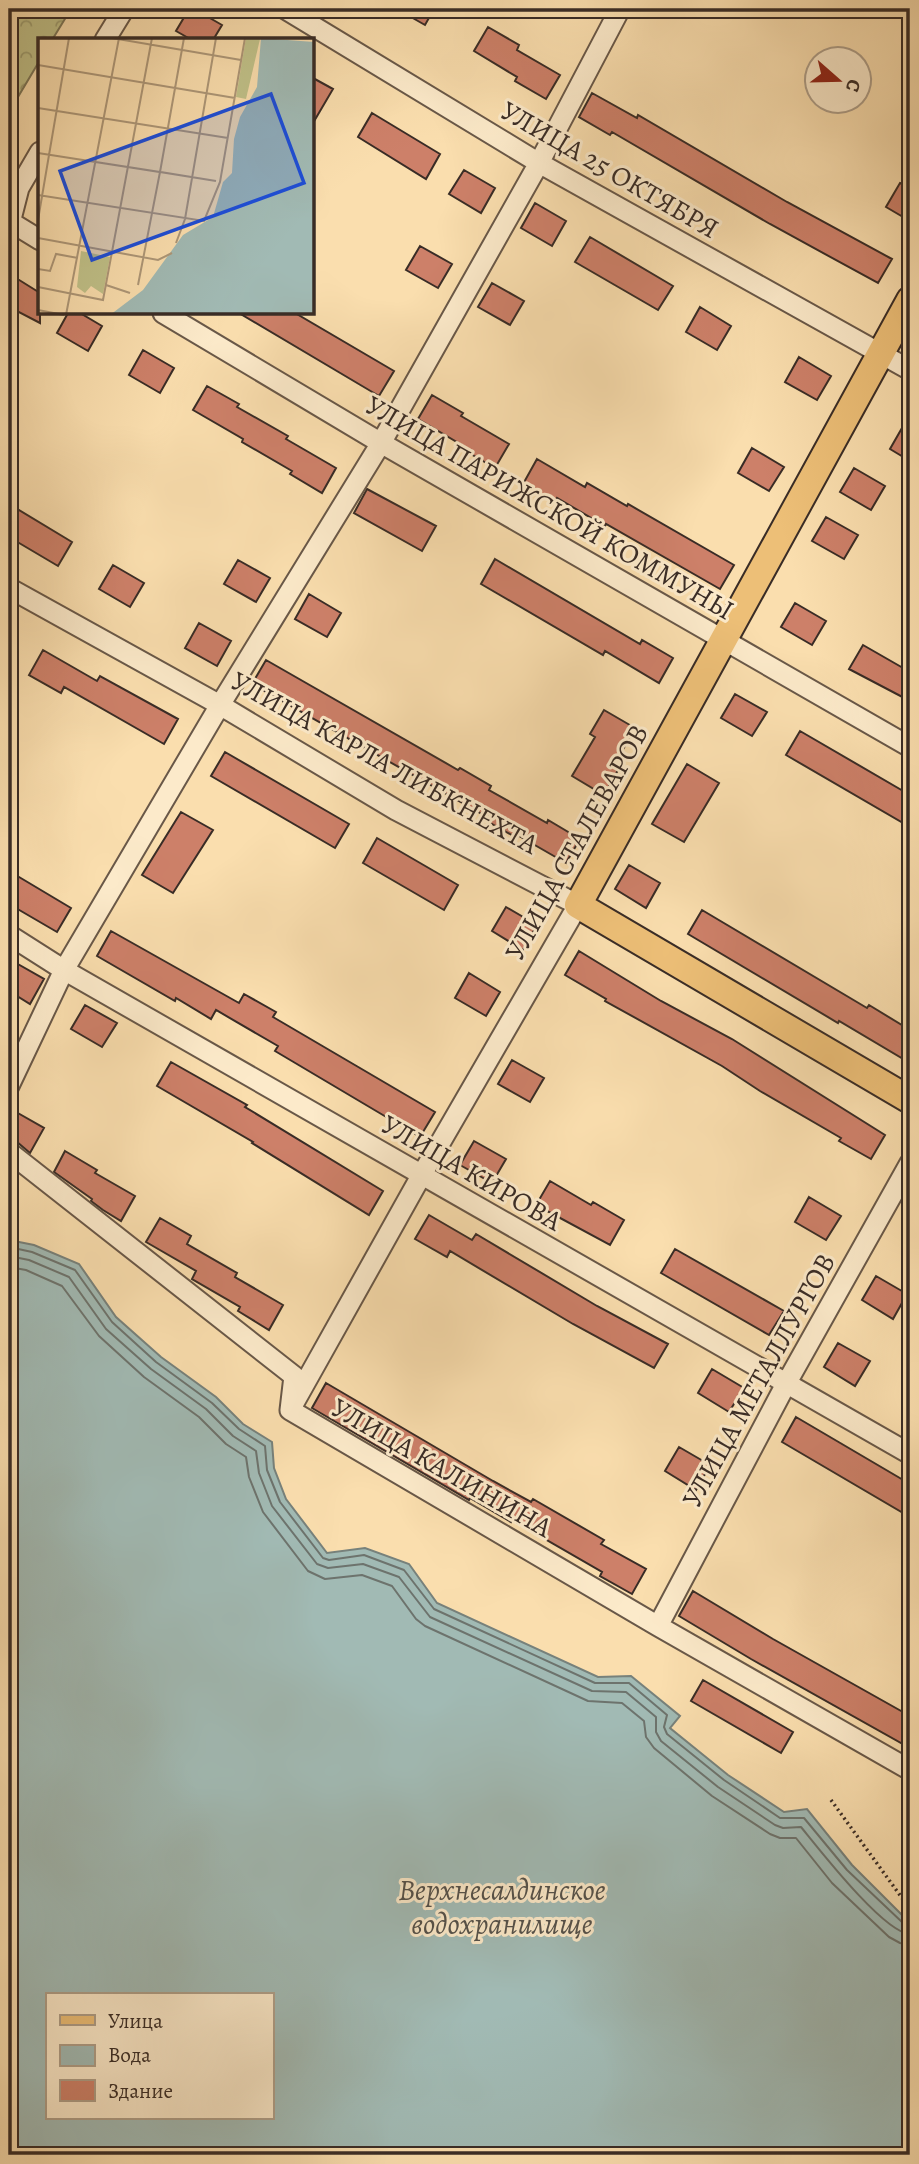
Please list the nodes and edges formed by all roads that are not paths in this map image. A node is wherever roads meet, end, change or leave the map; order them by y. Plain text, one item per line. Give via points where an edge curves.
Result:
1 (124, 9) edge
2 (285, 9) edge
3 (620, 9) edge
4 (107, 38) edge
5 (38, 155) edge
6 (539, 163) junction
7 (10, 224) edge
8 (38, 239) edge
9 (910, 300) edge
10 (166, 315) edge
11 (883, 354) junction
12 (910, 370) edge
13 (381, 443) junction
14 (9, 589) edge
15 (725, 640) junction
16 (220, 705) junction
17 (910, 747) edge
18 (578, 905) junction
19 (9, 935) edge
20 (64, 970) junction
21 (9, 1086) edge
22 (910, 1100) edge
23 (9, 1152) edge
24 (910, 1163) edge
25 (421, 1176) junction
26 (786, 1384) junction
27 (290, 1410) junction
28 (910, 1454) edge
29 (658, 1626) junction
30 (910, 1770) edge

1 - 4 street
2 - 6 street, УЛИЦА 25 ОКТЯБРЯ
3 - 6 street
5 - 7 street via 19,188
6 - 11 street, УЛИЦА 25 ОКТЯБРЯ
6 - 13 street
7 - 8 street
9 - 11 main road, УЛИЦА СТАЛЕВАРОВ
10 - 13 street, УЛИЦА ПАРИЖСКОЙ КОММУНЫ
11 - 12 street, УЛИЦА 25 ОКТЯБРЯ
11 - 15 main road, УЛИЦА СТАЛЕВАРОВ
13 - 15 street, УЛИЦА ПАРИЖСКОЙ КОММУНЫ
13 - 16 street
14 - 16 street, УЛИЦА КАРЛА ЛИБКНЕХТА
15 - 17 street, УЛИЦА ПАРИЖСКОЙ КОММУНЫ
15 - 18 main road, УЛИЦА СТАЛЕВАРОВ
16 - 18 street, УЛИЦА КАРЛА ЛИБКНЕХТА via 396,810
16 - 20 street
18 - 22 main road, УЛИЦА КАРЛА ЛИБКНЕХТА
18 - 25 street, УЛИЦА СТАЛЕВАРОВ
19 - 20 street, УЛИЦА КИРОВА
20 - 21 street
20 - 25 street, УЛИЦА КИРОВА
23 - 27 street, УЛИЦА КАЛИНИНА via 294,1376
24 - 26 street, УЛИЦА МЕТАЛЛУРГОВ
25 - 26 street, УЛИЦА КИРОВА
25 - 27 street, УЛИЦА СТАЛЕВАРОВ
26 - 28 street, УЛИЦА КИРОВА
26 - 29 street, УЛИЦА МЕТАЛЛУРГОВ
27 - 29 street, УЛИЦА КАЛИНИНА
29 - 30 street, УЛИЦА КАЛИНИНА

